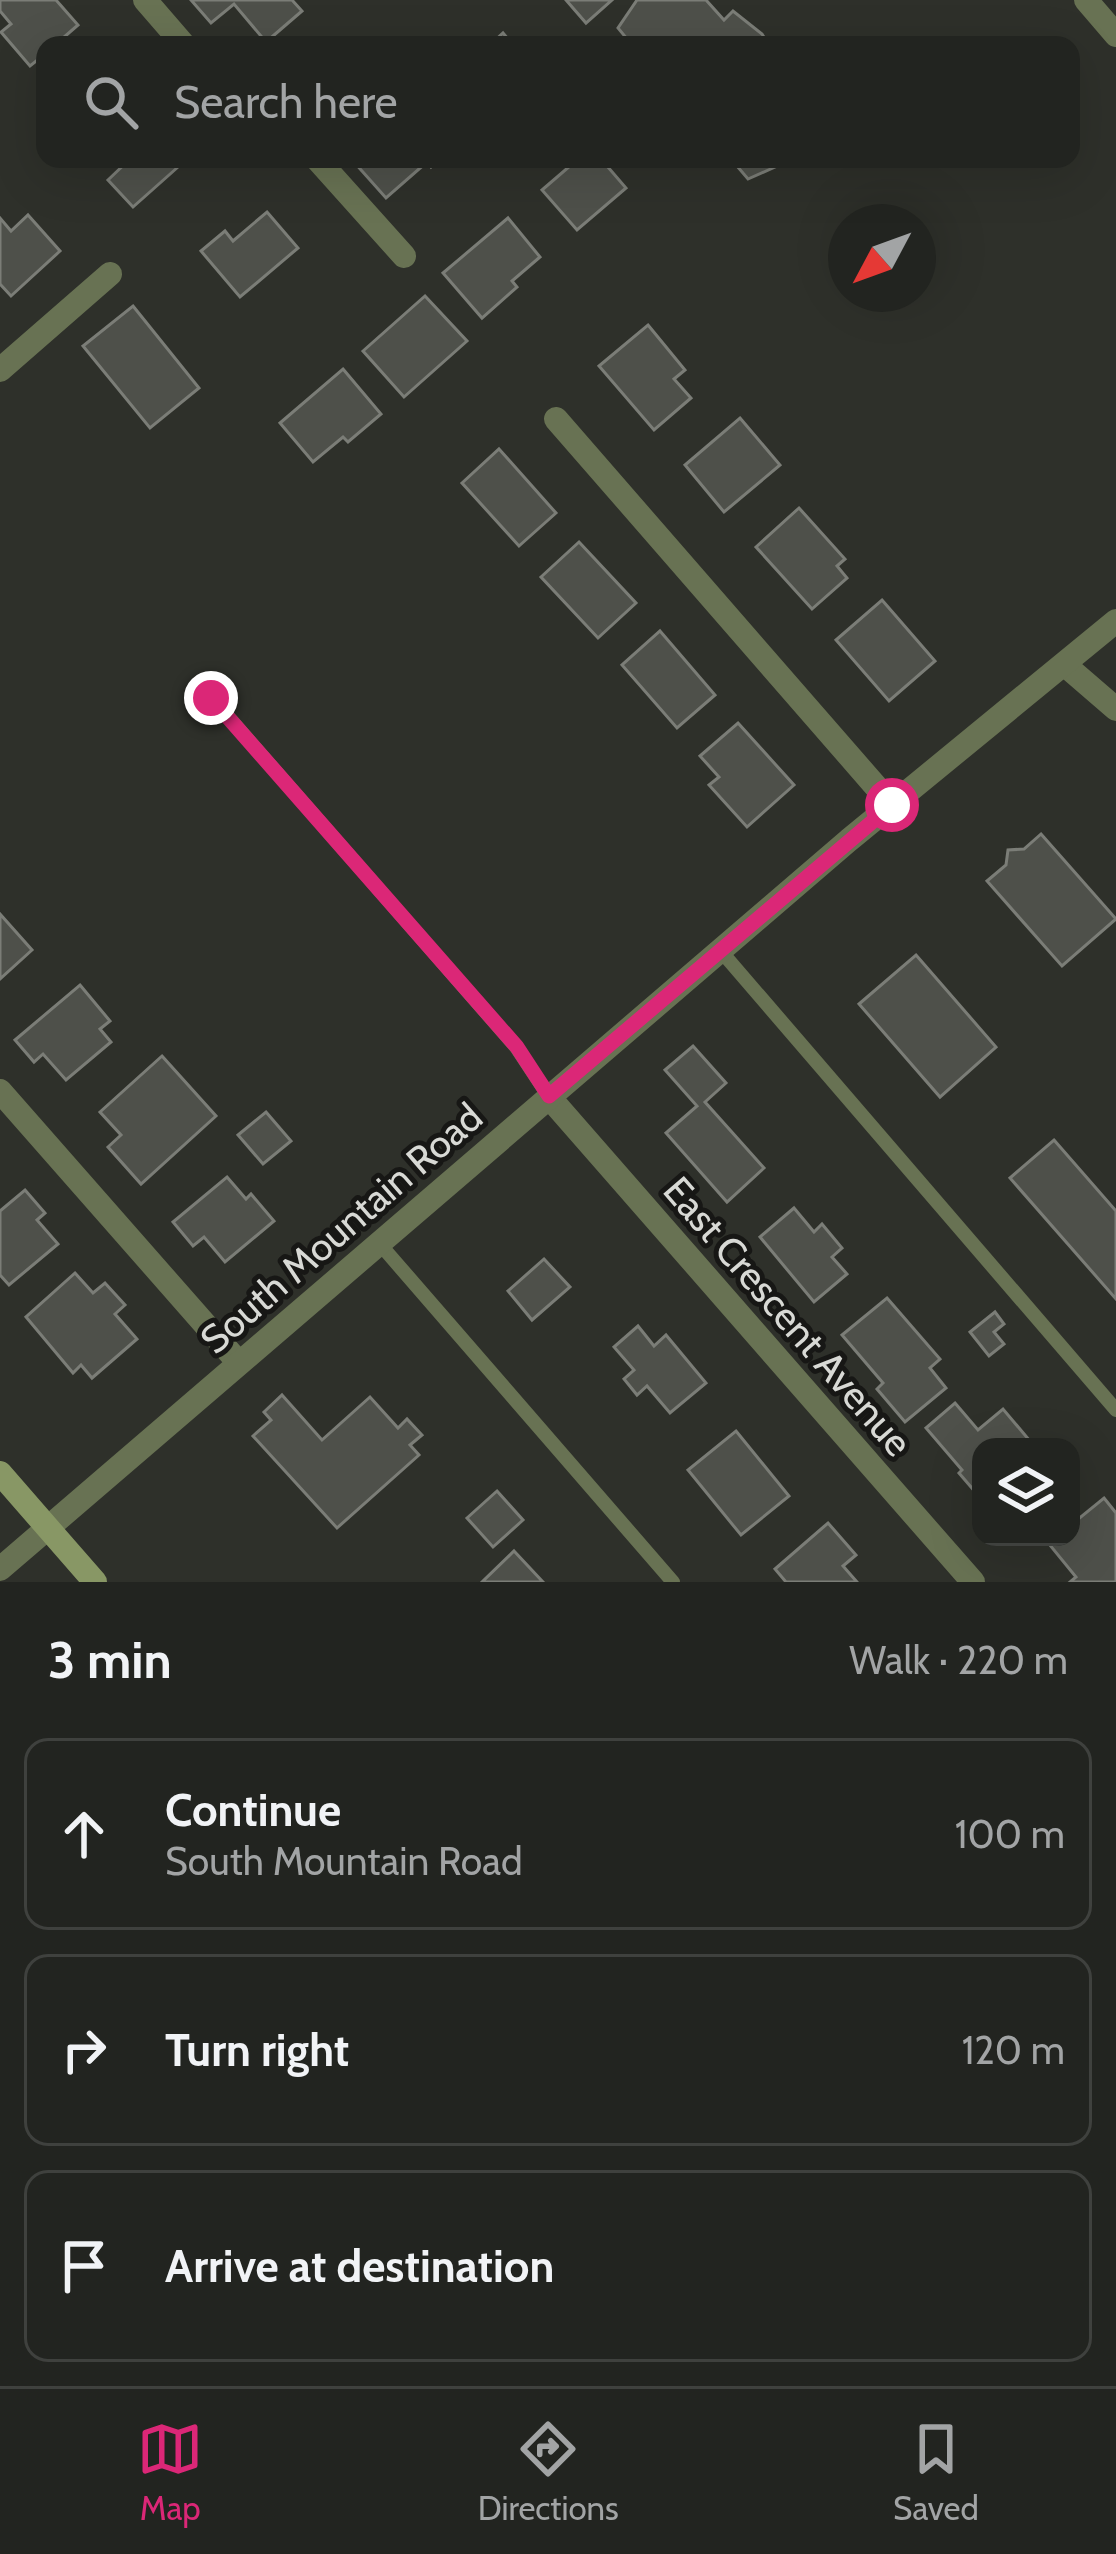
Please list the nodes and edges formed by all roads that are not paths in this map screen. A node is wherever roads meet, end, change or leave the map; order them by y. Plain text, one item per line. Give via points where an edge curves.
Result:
1 (145, 0) edge
2 (1086, 0) edge
3 (1116, 35) edge
4 (176, 36) edge
5 (325, 168) edge
6 (404, 256) dead end
7 (110, 274) dead end
8 (0, 370) edge
9 (556, 419) dead end
10 (1116, 621) edge
11 (1065, 665) junction
12 (211, 698) dead end
13 (1116, 709) edge
14 (892, 805) junction
15 (720, 950) junction
16 (0, 1091) edge
17 (549, 1096) junction
18 (379, 1243) junction
19 (239, 1363) junction
20 (1116, 1411) edge
21 (0, 1473) edge
22 (47, 1528) junction
23 (0, 1569) edge
24 (95, 1582) edge
25 (673, 1582) edge
26 (973, 1582) edge

1 - 4 street
2 - 3 street
5 - 6 street
7 - 8 street
9 - 14 street
10 - 11 street, South Mountain Road
11 - 13 street
11 - 14 street, South Mountain Road
12 - 17 lane via 517,1047
14 - 15 street, South Mountain Road
15 - 17 street, South Mountain Road
15 - 20 lane
16 - 19 street
17 - 18 street, South Mountain Road
17 - 26 street, East Crescent Avenue
18 - 19 street, South Mountain Road
18 - 25 lane
19 - 22 street, South Mountain Road
21 - 22 main road
22 - 23 street, South Mountain Road
22 - 24 main road

